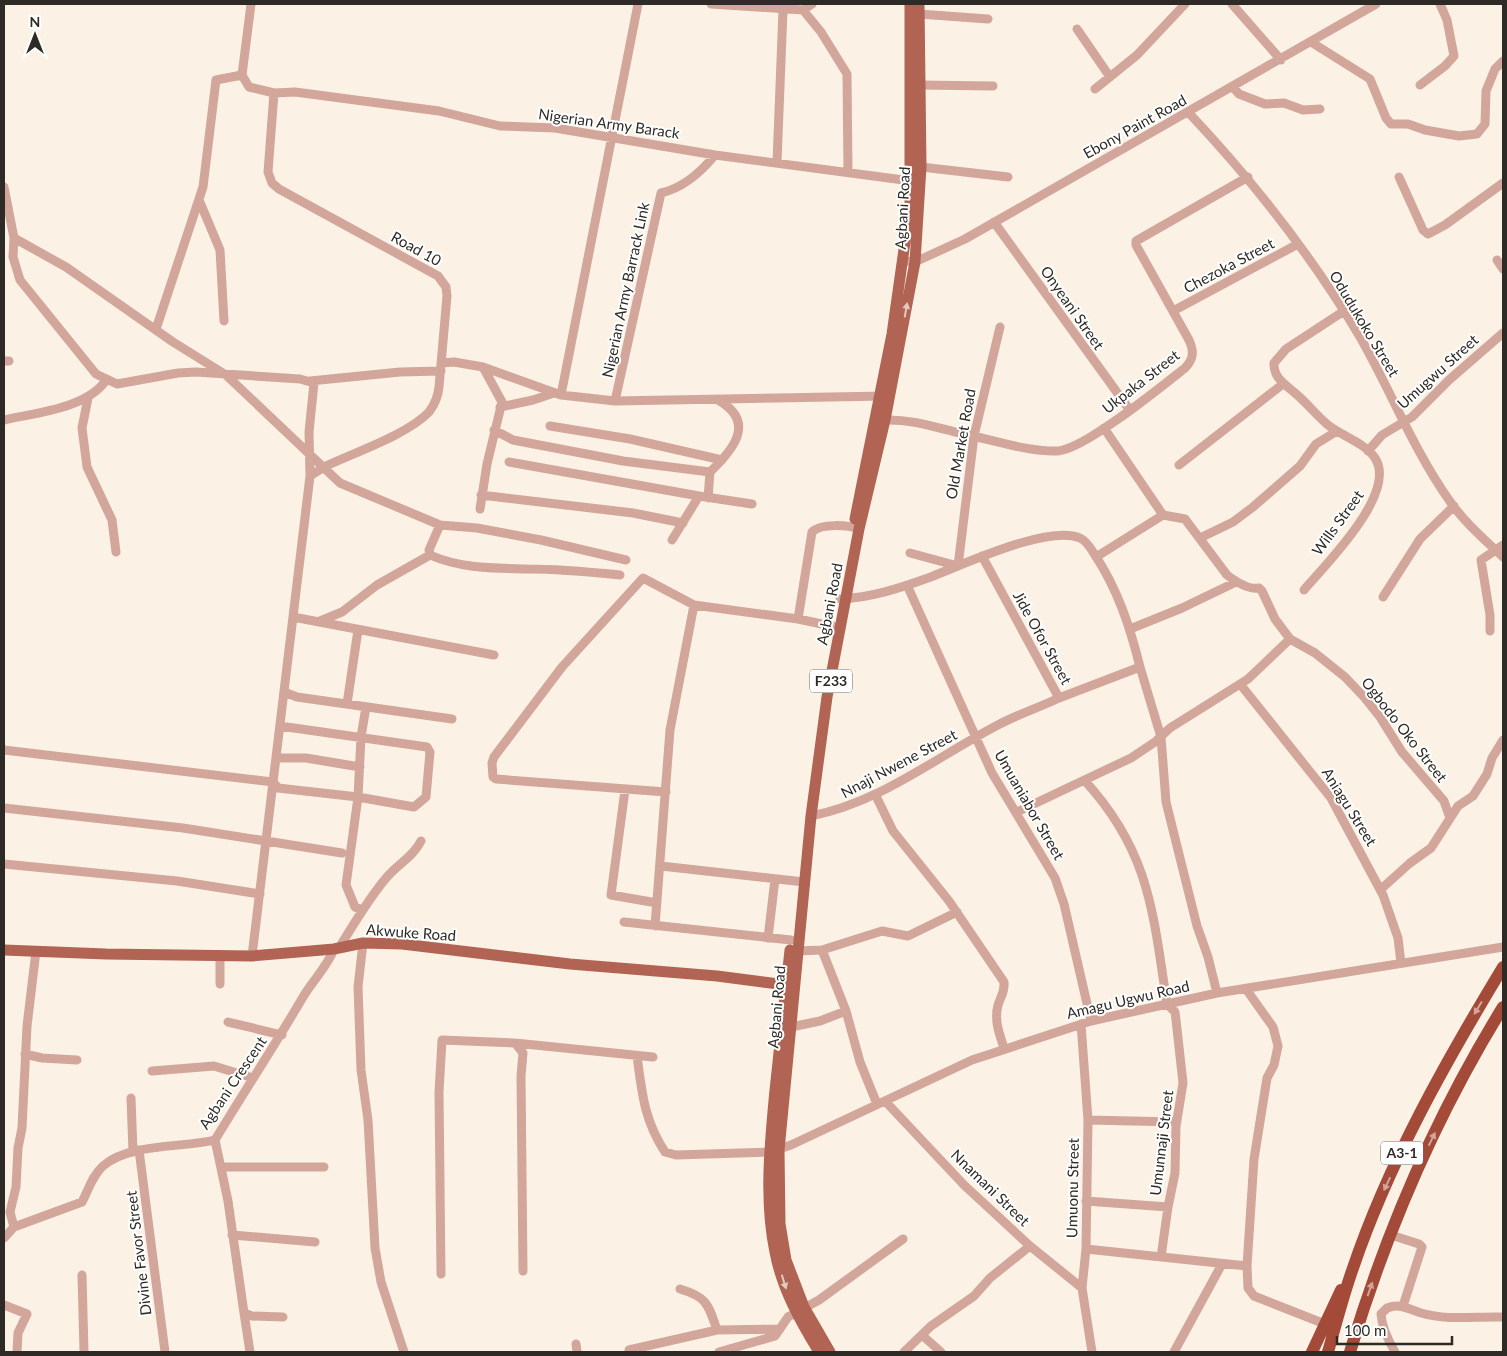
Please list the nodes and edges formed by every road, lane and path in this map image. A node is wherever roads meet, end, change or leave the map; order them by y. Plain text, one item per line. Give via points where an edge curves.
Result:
1 (251, 4) edge
2 (638, 4) edge
3 (711, 4) edge
4 (812, 4) edge
5 (910, 4) edge
6 (1185, 4) edge
7 (1232, 4) edge
8 (1376, 4) edge
9 (1440, 4) edge
10 (919, 9) edge
11 (783, 10) junction
12 (803, 10) junction
13 (988, 19) dead end
14 (1077, 29) dead end
15 (1311, 42) junction
16 (1281, 60) junction
17 (1503, 61) edge
18 (242, 75) junction
19 (1110, 77) junction
20 (1420, 85) dead end
21 (920, 86) junction
22 (993, 86) dead end
23 (1233, 87) junction
24 (1095, 89) dead end
25 (274, 93) junction
26 (1320, 109) dead end
27 (1188, 112) junction
28 (613, 138) junction
29 (715, 155) junction
30 (777, 162) junction
31 (921, 167) junction
32 (848, 172) junction
33 (1399, 176) dead end
34 (1008, 177) dead end
35 (1248, 177) junction
36 (911, 181) junction
37 (1503, 182) edge
38 (4, 187) edge
39 (199, 200) junction
40 (994, 222) junction
41 (14, 238) junction
42 (1298, 244) junction
43 (1497, 260) dead end
44 (903, 261) junction
45 (915, 262) junction
46 (1503, 269) edge
47 (1173, 311) junction
48 (1344, 311) junction
49 (224, 321) dead end
50 (1000, 327) dead end
51 (156, 329) junction
52 (1503, 333) edge
53 (441, 367) junction
54 (483, 367) junction
55 (226, 376) junction
56 (106, 380) junction
57 (310, 381) junction
58 (1282, 384) junction
59 (558, 394) junction
60 (885, 396) junction
61 (88, 398) junction
62 (718, 400) junction
63 (615, 401) junction
64 (500, 407) junction
65 (1129, 409) junction
66 (4, 420) edge
67 (885, 420) junction
68 (1404, 422) junction
69 (550, 426) dead end
70 (1104, 428) junction
71 (494, 430) junction
72 (1337, 431) junction
73 (974, 436) junction
74 (1368, 451) junction
75 (310, 453) junction
76 (722, 460) junction
77 (509, 462) dead end
78 (1179, 465) dead end
79 (324, 467) junction
80 (710, 472) junction
81 (310, 476) junction
82 (481, 495) junction
83 (704, 497) junction
84 (752, 504) dead end
85 (1454, 506) junction
86 (480, 509) dead end
87 (1163, 516) junction
88 (684, 523) junction
89 (440, 525) junction
90 (856, 528) junction
91 (1200, 538) junction
92 (672, 540) dead end
93 (1503, 545) edge
94 (1494, 549) junction
95 (116, 552) dead end
96 (910, 554) dead end
97 (430, 555) junction
98 (982, 556) junction
99 (1096, 557) junction
100 (1503, 557) edge
101 (626, 560) dead end
102 (958, 566) junction
103 (620, 575) dead end
104 (1236, 582) junction
105 (907, 585) junction
106 (1304, 590) dead end
107 (1383, 597) dead end
108 (843, 599) junction
109 (694, 605) junction
110 (292, 617) junction
111 (798, 619) junction
112 (320, 621) junction
113 (838, 627) junction
114 (1130, 629) junction
115 (358, 630) junction
116 (1490, 631) dead end
117 (1290, 639) junction
118 (494, 655) dead end
119 (1140, 667) junction
120 (1240, 684) junction
121 (284, 695) junction
122 (1059, 698) junction
123 (347, 704) junction
124 (366, 707) junction
125 (452, 719) dead end
126 (280, 726) junction
127 (995, 726) joint
128 (360, 737) junction
129 (1161, 737) junction
130 (977, 738) junction
131 (1503, 740) edge
132 (4, 750) edge
133 (276, 758) junction
134 (360, 767) junction
135 (1085, 781) junction
136 (273, 782) junction
137 (625, 790) junction
138 (666, 792) junction
139 (875, 794) junction
140 (358, 797) junction
141 (1444, 801) junction
142 (1460, 804) junction
143 (4, 808) edge
144 (1017, 812) junction
145 (811, 816) junction
146 (1450, 818) junction
147 (266, 840) junction
148 (421, 841) dead end
149 (342, 853) dead end
150 (4, 864) edge
151 (661, 866) junction
152 (775, 879) junction
153 (801, 882) junction
154 (1380, 890) junction
155 (260, 894) junction
156 (658, 903) junction
157 (362, 910) junction
158 (957, 912) junction
159 (624, 922) dead end
160 (655, 926) junction
161 (768, 938) junction
162 (791, 940) junction
163 (363, 943) junction
164 (1503, 947) edge
165 (336, 948) junction
166 (4, 950) edge
167 (822, 950) junction
168 (36, 951) junction
169 (797, 951) junction
170 (220, 955) junction
171 (252, 956) junction
172 (1401, 963) junction
173 (1503, 967) edge
174 (220, 984) dead end
175 (791, 986) junction
176 (1246, 989) junction
177 (1217, 994) junction
178 (1167, 1004) junction
179 (1503, 1006) edge
180 (846, 1011) junction
181 (1091, 1021) junction
182 (228, 1022) dead end
183 (1081, 1024) junction
184 (791, 1027) junction
185 (282, 1035) junction
186 (515, 1043) junction
187 (1004, 1048) junction
188 (25, 1054) junction
189 (637, 1056) junction
190 (652, 1058) dead end
191 (77, 1060) dead end
192 (152, 1071) dead end
193 (253, 1078) junction
194 (131, 1098) dead end
195 (881, 1102) junction
196 (1088, 1120) junction
197 (1177, 1122) junction
198 (214, 1140) junction
199 (136, 1151) junction
200 (775, 1151) junction
201 (222, 1167) junction
202 (324, 1167) dead end
203 (1086, 1201) junction
204 (1168, 1208) junction
205 (14, 1227) junction
206 (232, 1235) junction
207 (1391, 1235) junction
208 (5, 1236) edge
209 (902, 1239) dead end
210 (315, 1242) dead end
211 (1030, 1246) junction
212 (1086, 1249) junction
213 (1161, 1257) junction
214 (1222, 1264) junction
215 (1247, 1266) junction
216 (1353, 1268) junction
217 (524, 1271) dead end
218 (441, 1274) dead end
219 (82, 1275) dead end
220 (680, 1288) dead end
221 (1082, 1288) junction
222 (4, 1305) edge
223 (1403, 1306) junction
224 (800, 1309) junction
225 (1362, 1310) junction
226 (244, 1313) junction
227 (1381, 1314) junction
228 (283, 1317) dead end
229 (1503, 1317) edge
230 (1325, 1324) junction
231 (780, 1329) junction
232 (717, 1330) junction
233 (923, 1336) junction
234 (629, 1350) dead end
235 (17, 1352) edge
236 (84, 1352) edge
237 (165, 1352) edge
238 (250, 1352) edge
239 (404, 1352) edge
240 (719, 1352) edge
241 (819, 1352) edge
242 (830, 1352) edge
243 (904, 1352) edge
244 (941, 1352) edge
245 (1092, 1352) edge
246 (1174, 1352) edge
247 (1312, 1352) edge
248 (1328, 1352) edge
249 (1350, 1352) edge
250 (1395, 1352) edge

1 - 18 street
2 - 28 street
3 - 11 street
4 - 12 street
5 - 36 main road, Agbani Road / F233
6 - 19 street via 1137,55
7 - 16 street
8 - 15 street, Ebony Paint Road
9 - 20 street via 1448,20 1454,56
10 - 13 street
10 - 21 main road, Agbani Road / F233
11 - 12 street
11 - 30 street
12 - 32 street via 847,74
14 - 19 street
15 - 16 street, Ebony Paint Road
15 - 17 street via 1370,79 1391,124 1408,124 1459,136 1477,134 1485,124 1486,91 1495,69
16 - 23 street, Ebony Paint Road
18 - 25 street, Nigerian Army Barack via 249,87
18 - 39 street via 216,80
19 - 24 street
21 - 22 street
21 - 31 main road, Agbani Road / F233
23 - 26 street via 1239,94 1265,104 1284,103 1303,110
23 - 27 street, Ebony Paint Road
25 - 28 street, Nigerian Army Barack via 295,92 369,101 439,111 500,126 555,128
25 - 53 street, Road 10 via 268,172 272,183 438,276 446,287 447,296
27 - 35 street, Odudukoko Street
27 - 40 street, Ebony Paint Road
28 - 29 street, Nigerian Army Barack
28 - 59 street
29 - 30 street, Nigerian Army Barack
29 - 63 street, Nigerian Army Barrack Link via 687,182 661,193
30 - 32 street, Nigerian Army Barack
31 - 34 street
31 - 45 main road, Agbani Road / F233
32 - 36 street, Nigerian Army Barack
33 - 37 street via 1423,230 1428,234
35 - 42 street, Odudukoko Street
35 - 47 street, Ukpaka Street via 1136,241
36 - 44 main road, Agbani Road / F233
38 - 41 street
39 - 49 street via 220,250
39 - 51 street
40 - 45 street, Ebony Paint Road
40 - 65 street, Onyeani Street
41 - 51 street via 66,266
41 - 56 street via 13,257 20,280 88,366
42 - 47 street, Chezoka Street
42 - 48 street, Odudukoko Street
43 - 46 street
44 - 45 street, Ebony Paint Road
44 - 60 main road, Agbani Road / F233
60 -> 45 main road, Agbani Road / F233
47 - 65 street, Ukpaka Street via 1192,348 1190,361
48 - 58 street via 1281,353 1274,367
48 - 68 street, Odudukoko Street
50 - 73 street, Old Market Road
51 - 55 street
52 - 68 street, Umugwu Street
53 - 54 street via 454,362
53 - 57 street
53 - 79 street, Road 10 via 437,398 422,418
54 - 59 street
54 - 64 street via 501,397
55 - 56 street via 178,372 117,384
55 - 57 street
55 - 75 street
56 - 61 street
57 - 75 street via 314,388
58 - 72 street
58 - 78 street
59 - 63 street
59 - 64 street
60 - 62 street
60 - 67 main road, Agbani Road / F233
60 - 90 main road, Agbani Road / F233
61 - 66 street
61 - 95 street via 82,428 87,467 112,520
62 - 63 street
62 - 76 street via 730,407 737,419 739,432
64 - 71 street
65 - 70 street, Ukpaka Street
67 - 73 street, Ukpaka Street via 926,424
67 - 90 main road, Agbani Road / F233
68 - 74 street, Umugwu Street via 1382,435
68 - 85 street, Odudukoko Street via 1432,474
69 - 76 street via 630,439
70 - 73 street, Ukpaka Street via 1074,448 1059,451
70 - 87 street
71 - 80 street via 513,440
71 - 82 street
72 - 74 street
72 - 91 street via 1316,444 1300,466 1254,507 1233,522
73 - 102 street, Old Market Road
74 - 106 street, Wills Street via 1379,469 1376,494 1344,542
75 - 79 street
75 - 81 street
76 - 80 street
77 - 83 street
79 - 81 street, Road 10
79 - 89 street via 340,483
80 - 83 street
81 - 110 street
82 - 86 street
82 - 88 street via 633,513
83 - 84 street
83 - 88 street
85 - 94 street, Odudukoko Street
85 - 107 street via 1420,539
87 - 91 street via 1185,519
87 - 99 street
88 - 92 street
89 - 97 street via 429,550
89 - 101 street via 541,540
90 - 108 main road, Agbani Road / F233
90 - 111 street via 821,526 812,532
91 - 104 street via 1227,575
93 - 94 street
94 - 100 street, Odudukoko Street
94 - 116 street via 1480,560
96 - 102 street
97 - 103 street via 444,562 485,569 544,569
97 - 112 street via 377,585 342,612
98 - 99 street via 1028,541 1062,536 1080,538
98 - 102 street
98 - 122 street, Jide Ofor Street
99 - 114 street via 1115,589
102 - 105 street
104 - 114 street
104 - 117 street, Ogbodo Oko Street via 1262,591 1274,619
105 - 108 street
105 - 130 street, Umuaniabor Street
108 - 113 main road, Agbani Road / F233
109 - 111 street
109 - 137 street via 646,578 639,580 562,667 492,764 496,779
109 - 138 street via 670,730
110 - 112 street
110 - 121 street
111 - 113 street
112 - 115 street
113 - 145 main road, Agbani Road / F233
113 - 153 main road, Agbani Road / F233 via 813,757
114 - 119 street
115 - 118 street
115 - 123 street
117 - 120 street
117 - 141 street, Ogbodo Oko Street via 1315,652 1345,677 1380,716 1402,752
119 - 122 street
119 - 129 street
120 - 129 street
120 - 154 street, Aniagu Street via 1331,798
121 - 123 street
121 - 126 street
122 - 127 street, Jide Ofor Street
123 - 124 street
124 - 125 street
124 - 128 street
126 - 128 street
126 - 133 street
127 - 130 street, Nnaji Nwene Street
128 - 134 street
128 - 140 street via 428,747 430,752 426,797 414,807
129 - 135 street via 1132,758
129 - 177 street via 1166,802
130 - 139 street, Nnaji Nwene Street
130 - 144 street, Umuaniabor Street via 992,773
131 - 142 street via 1473,796
132 - 136 street
133 - 134 street via 306,758
133 - 136 street
134 - 140 street
135 - 144 street
135 - 178 street, Umunnaji Street via 1124,830 1143,874
136 - 140 street via 278,788
136 - 147 street
137 - 138 street
137 - 156 street via 611,896
138 - 151 street
139 - 145 street, Nnaji Nwene Street via 835,812
139 - 158 street via 893,831
140 - 157 street via 346,884 355,907
141 - 142 street
141 - 146 street
142 - 146 street
143 - 147 street
144 - 181 street, Umuaniabor Street via 1060,890
145 - 153 main road, Agbani Road / F233
146 - 154 street via 1431,848
147 - 149 street
147 - 155 street
148 - 157 street, Agbani Crescent via 406,862 388,875
150 - 155 street via 177,881
151 - 152 street
151 - 156 street
152 - 153 street
152 - 161 street
153 - 162 main road, Agbani Road / F233
153 - 169 main road, Agbani Road / F233
154 - 172 street, Aniagu Street via 1393,919
155 - 171 street
156 - 160 street
157 - 165 street, Agbani Crescent
158 - 167 street via 908,936 882,931
158 - 187 street via 1004,982 996,1023
159 - 160 street
160 - 161 street
161 - 162 street
162 - 175 main road, Agbani Road / F233
163 - 165 main road, Akwuke Road
163 - 175 main road, Akwuke Road via 402,944
163 - 239 street via 358,987 361,1070 368,1120 375,1248 380,1282
164 - 172 street, Amagu Ugwu Road
165 - 171 main road, Akwuke Road
165 - 185 street, Agbani Crescent via 304,994
166 - 168 main road, Akwuke Road
167 - 169 street
167 - 180 street
168 - 170 main road, Akwuke Road
168 - 188 street
169 - 175 main road, Agbani Road / F233
170 - 171 main road, Akwuke Road
170 - 174 street
172 - 176 street, Amagu Ugwu Road
173 -> 216 highway, A3-1 via 1427,1098
175 - 184 main road, Agbani Road / F233
175 - 200 main road, Agbani Road / F233
176 - 177 street, Amagu Ugwu Road
176 - 215 street via 1273,1027 1278,1046 1274,1066 1267,1078 1254,1159
177 - 178 street, Amagu Ugwu Road
178 - 181 street, Amagu Ugwu Road
178 - 197 street, Umunnaji Street via 1175,1012 1182,1062 1183,1083
207 -> 179 highway, A3-1 via 1430,1142
180 - 184 street
180 - 195 street via 860,1062
181 - 183 street, Amagu Ugwu Road
182 - 185 street
183 - 187 street, Amagu Ugwu Road
183 - 196 street, Umuonu Street
184 - 200 main road, Agbani Road / F233
185 - 193 street, Agbani Crescent
186 - 189 street
186 - 217 street via 524,1053
186 - 218 street via 442,1040 439,1092
187 - 195 street, Amagu Ugwu Road
188 - 191 street
188 - 205 street via 22,1128 16,1188 10,1212
189 - 190 street
189 - 200 street via 644,1111 665,1152 676,1155
192 - 193 street via 214,1066
193 - 198 street, Agbani Crescent
194 - 199 street, Divine Favor Street
195 - 200 street, Amagu Ugwu Road
195 - 211 street, Nnamani Street
196 - 197 street
196 - 203 street, Umuonu Street
197 - 204 street, Umunnaji Street via 1175,1173
198 - 199 street, Agbani Crescent
198 - 201 street
199 - 205 street, Agbani Crescent via 103,1166 79,1204
199 - 237 street, Divine Favor Street
200 - 224 main road, Agbani Road / F233 via 770,1215 775,1254 786,1291
201 - 202 street
201 - 206 street
203 - 204 street, Umunnaji Street
203 - 212 street, Umuonu Street
204 - 213 street
205 - 208 street
206 - 210 street
206 - 226 street
207 - 223 street via 1422,1247
225 -> 207 highway, A3-1
209 - 224 street via 819,1300
211 - 221 street, Nnamani Street
211 - 233 street via 990,1278 974,1296 931,1326
212 - 213 street
212 - 221 street, Umuonu Street
213 - 214 street
214 - 215 street
214 - 246 street
215 - 230 street via 1248,1288 1254,1296
216 - 230 highway
216 - 248 highway, A3-1
219 - 236 street
220 - 232 street via 704,1299
221 - 245 street, Umuonu Street
222 - 235 street via 27,1314 18,1333
223 - 227 street via 1387,1308
223 - 229 street via 1448,1317
224 - 231 street via 786,1318
224 - 241 main road, Agbani Road / F233
224 - 242 main road, Agbani Road / F233
225 - 227 street
225 - 249 highway, A3-1
226 - 228 street
226 - 238 street
227 - 250 street via 1384,1330
230 - 247 highway
231 - 232 street
231 - 240 street via 775,1336 765,1340
232 - 234 street
233 - 243 street
233 - 244 street

